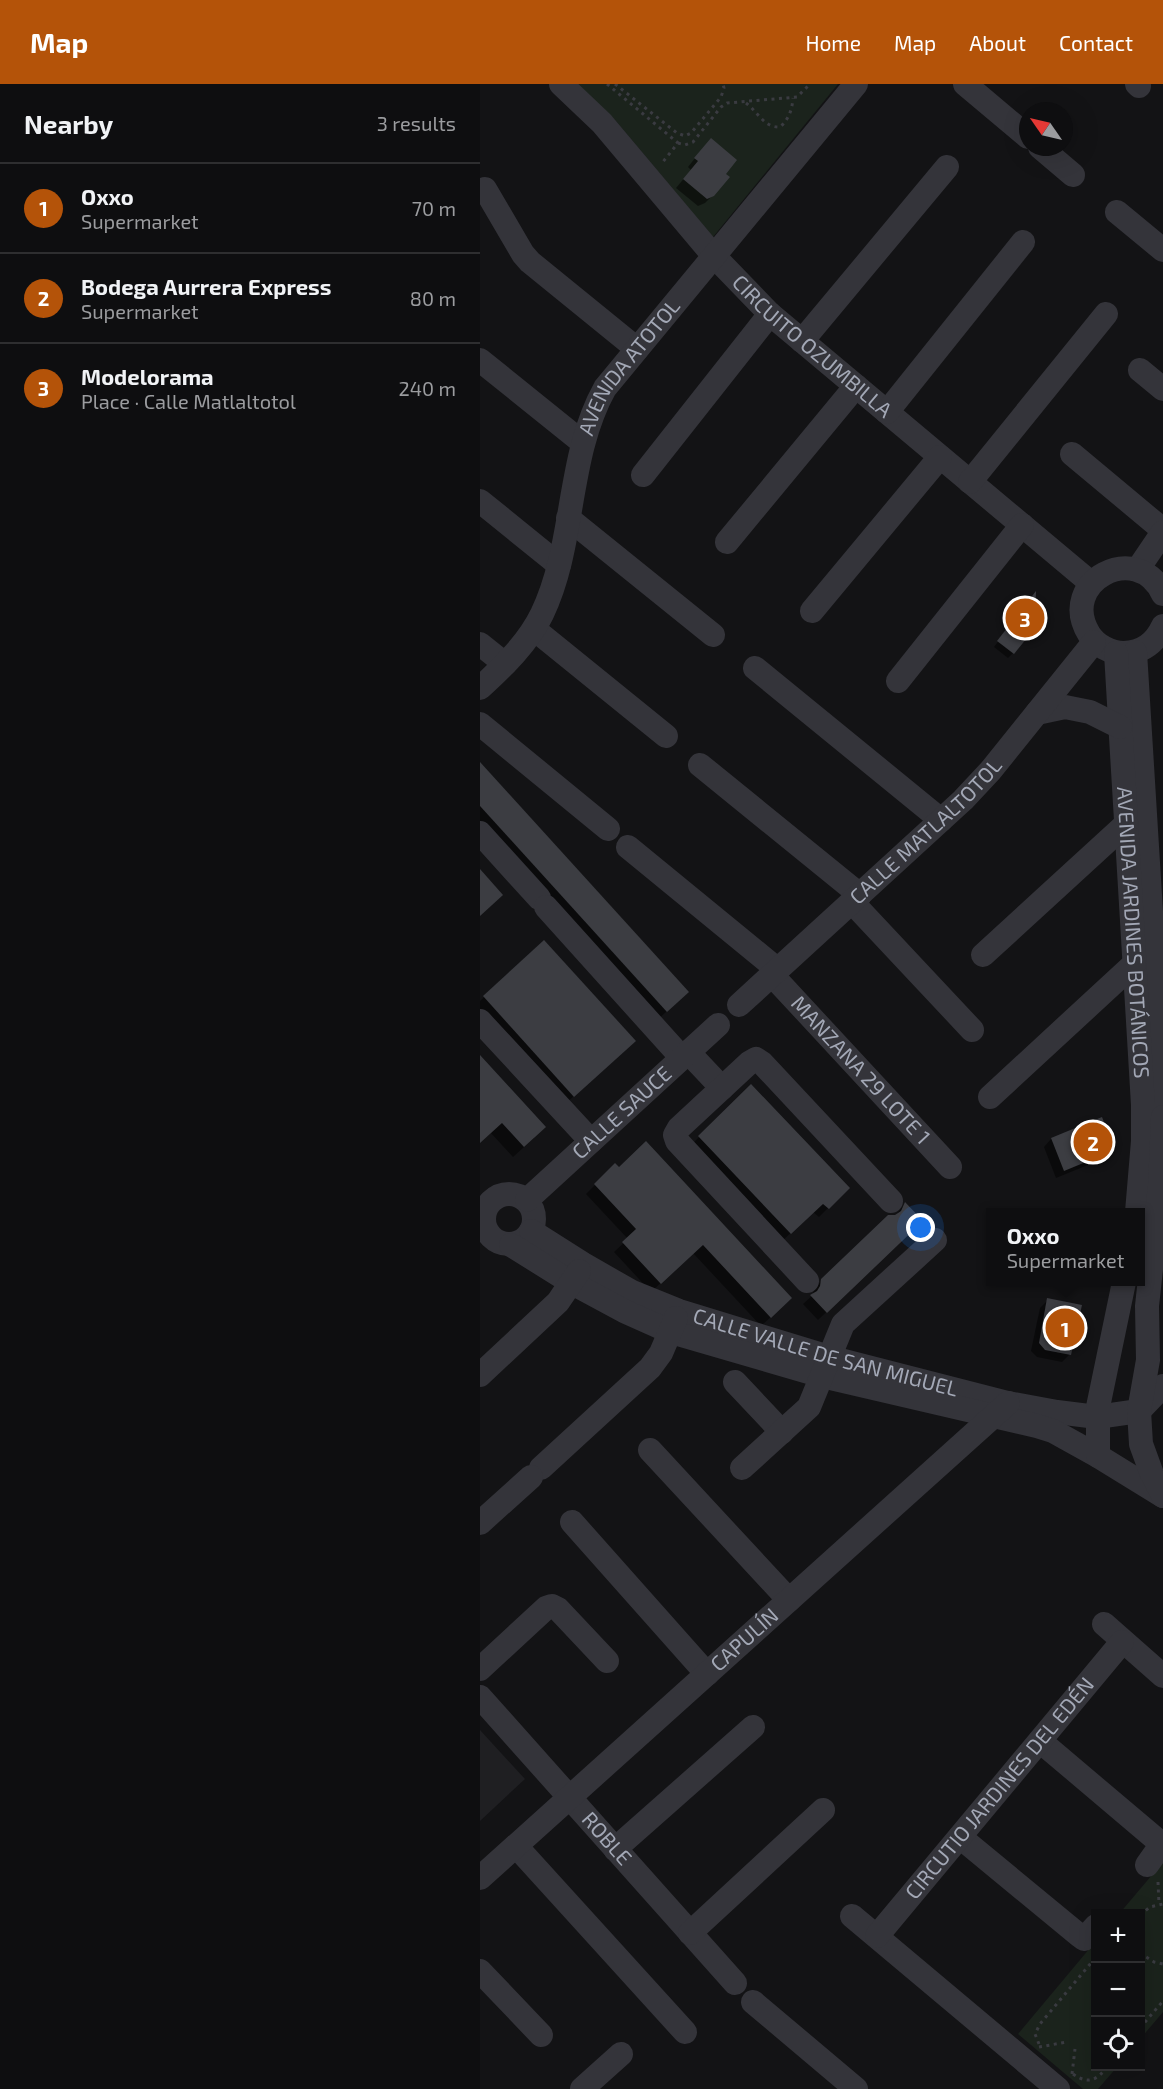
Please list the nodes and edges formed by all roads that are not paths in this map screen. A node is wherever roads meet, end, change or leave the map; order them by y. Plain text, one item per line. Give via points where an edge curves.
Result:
1 (561, 84) edge
2 (856, 84) edge
3 (965, 84) edge
4 (1019, 129) edge
5 (1051, 156) edge
6 (947, 167) dead end
7 (1073, 175) dead end
8 (485, 189) dead end
9 (1117, 212) dead end
10 (1023, 242) dead end
11 (1163, 250) edge
12 (713, 255) junction
13 (770, 314) junction
14 (1106, 314) dead end
15 (802, 341) junction
16 (637, 349) junction
17 (480, 360) edge
18 (1140, 370) dead end
19 (856, 386) junction
20 (1163, 389) edge
21 (887, 412) junction
22 (583, 443) junction
23 (1072, 454) dead end
24 (940, 457) junction
25 (643, 475) dead end
26 (970, 482) junction
27 (480, 501) edge
28 (568, 518) junction
29 (1022, 525) junction
30 (1163, 531) edge
31 (727, 542) dead end
32 (559, 565) junction
33 (1138, 569) junction
34 (1091, 583) junction
35 (1161, 585) edge
36 (812, 611) dead end
37 (534, 629) junction
38 (713, 635) dead end
39 (1161, 635) edge
40 (1094, 642) junction
41 (480, 644) edge
42 (1125, 653) junction
43 (505, 664) junction
44 (755, 668) dead end
45 (898, 681) dead end
46 (480, 688) edge
47 (1036, 713) junction
48 (480, 724) edge
49 (1120, 727) junction
50 (666, 736) dead end
51 (700, 765) dead end
52 (941, 820) junction
53 (1126, 824) junction
54 (608, 830) dead end
55 (480, 833) edge
56 (1163, 841) edge
57 (628, 847) dead end
58 (1148, 859) junction
59 (856, 898) junction
60 (983, 955) dead end
61 (1134, 964) junction
62 (775, 973) junction
63 (739, 1005) dead end
64 (1161, 1015) edge
65 (480, 1021) edge
66 (718, 1025) dead end
67 (972, 1030) dead end
68 (685, 1055) junction
69 (722, 1088) junction
70 (990, 1097) dead end
71 (1163, 1106) edge
72 (1163, 1117) edge
73 (591, 1142) junction
74 (950, 1167) dead end
75 (1162, 1184) edge
76 (485, 1194) edge
77 (527, 1200) junction
78 (891, 1201) dead end
79 (1137, 1208) edge
80 (531, 1231) junction
81 (484, 1239) edge
82 (935, 1240) dead end
83 (511, 1245) junction
84 (578, 1274) junction
85 (807, 1281) dead end
86 (1123, 1286) edge
87 (1151, 1287) edge
88 (1117, 1317) junction
89 (675, 1321) junction
90 (1146, 1328) junction
91 (825, 1367) junction
92 (480, 1375) edge
93 (735, 1382) dead end
94 (1163, 1386) edge
95 (1000, 1410) junction
96 (1139, 1411) junction
97 (1097, 1417) junction
98 (1055, 1422) junction
99 (782, 1432) junction
100 (650, 1450) dead end
101 (1098, 1456) junction
102 (742, 1468) dead end
103 (1163, 1496) edge
104 (572, 1522) dead end
105 (480, 1523) edge
106 (789, 1600) junction
107 (1104, 1624) dead end
108 (1122, 1642) junction
109 (607, 1661) dead end
110 (480, 1669) edge
111 (707, 1674) junction
112 (1163, 1676) edge
113 (480, 1697) edge
114 (753, 1727) dead end
115 (1040, 1741) junction
116 (569, 1798) junction
117 (823, 1810) dead end
118 (960, 1837) junction
119 (516, 1846) junction
120 (615, 1849) junction
121 (1152, 1870) road end
122 (480, 1878) edge
123 (852, 1916) dead end
124 (1091, 1932) edge
125 (690, 1933) junction
126 (877, 1936) junction
127 (480, 1971) edge
128 (735, 1983) dead end
129 (753, 2002) dead end
130 (685, 2032) dead end
131 (541, 2035) dead end
132 (621, 2054) dead end
133 (1067, 2077) edge
134 (582, 2089) edge
135 (856, 2089) edge

1 - 12 street, CIRCUITO OZUMBILLA via 602,123
2 - 12 street, AVENIDA ATOTOL
3 - 4 street
5 - 7 street
6 - 15 street
8 - 16 street via 530,262
9 - 11 street
10 - 21 street
12 - 13 street, CIRCUITO OZUMBILLA
12 - 16 street, AVENIDA ATOTOL
13 - 15 street, CIRCUITO OZUMBILLA
13 - 25 street
14 - 26 street
15 - 19 street, CIRCUITO OZUMBILLA
16 - 22 street, AVENIDA ATOTOL via 605,388
17 - 22 street
18 - 20 street
19 - 21 street, CIRCUITO OZUMBILLA
19 - 31 street
21 - 24 street, CIRCUITO OZUMBILLA
22 - 28 street, AVENIDA ATOTOL
23 - 30 street
24 - 26 street, CIRCUITO OZUMBILLA
24 - 36 street
26 - 29 street, CIRCUITO OZUMBILLA
27 - 32 street
28 - 32 street, AVENIDA ATOTOL
28 - 38 street
29 - 34 street, CIRCUITO OZUMBILLA
29 - 45 street
30 - 33 street
32 - 37 street, AVENIDA ATOTOL
33 - 34 street via 1112,569
33 - 35 street
34 - 40 street via 1082,613 1083,624
37 - 43 street, AVENIDA ATOTOL
37 - 50 street
39 - 42 street via 1147,647
40 - 42 street
40 - 47 street, CALLE MATLALTOTOL
41 - 43 street
42 - 49 street, AVENIDA JARDINES BOTÁNICOS
42 - 58 street, AVENIDA JARDINES BOTÁNICOS
43 - 46 street, AVENIDA ATOTOL
44 - 52 street
47 - 49 street via 1065,707 1090,712
47 - 52 street, CALLE MATLALTOTOL via 976,786
48 - 54 street
49 - 53 street, AVENIDA JARDINES BOTÁNICOS
51 - 59 street
52 - 59 street, CALLE MATLALTOTOL
53 - 60 street
53 - 61 street, AVENIDA JARDINES BOTÁNICOS
55 - 68 street
56 - 58 street
57 - 62 street, MANZANA 29 LOTE 1
58 - 64 street, AVENIDA JARDINES BOTÁNICOS
59 - 62 street, CALLE MATLALTOTOL
59 - 67 street
61 - 70 street
61 - 79 street, AVENIDA JARDINES BOTÁNICOS via 1143,1141
62 - 63 street, CALLE MATLALTOTOL
62 - 74 street, MANZANA 29 LOTE 1
64 - 71 street, AVENIDA JARDINES BOTÁNICOS
65 - 73 street
66 - 68 street, CALLE SAUCE
68 - 69 street
68 - 73 street, CALLE SAUCE
69 - 78 street via 759,1060
69 - 85 street via 679,1128 675,1138
72 - 75 street
73 - 77 street, CALLE SAUCE
75 - 87 street
76 - 77 street via 514,1193
76 - 81 street
77 - 80 street via 533,1209
80 - 83 street
80 - 84 street, CALLE VALLE DE SAN MIGUEL
81 - 83 street
82 - 91 street via 843,1324
83 - 84 street, CALLE VALLE DE SAN MIGUEL
84 - 89 street, CALLE VALLE DE SAN MIGUEL via 632,1292
84 - 92 street via 544,1316
86 - 88 street
87 - 90 street
88 - 90 street
88 - 97 street
89 - 91 street, CALLE VALLE DE SAN MIGUEL
89 - 105 street via 650,1368
90 - 96 street via 1148,1360
91 - 95 street, CALLE VALLE DE SAN MIGUEL
91 - 99 street via 809,1407
93 - 99 street
94 - 96 street
95 - 98 street, CALLE VALLE DE SAN MIGUEL via 1024,1422
95 - 106 street, CAPULÍN
96 - 97 street, CALLE VALLE DE SAN MIGUEL
96 - 103 street via 1140,1444
97 - 98 street, CALLE VALLE DE SAN MIGUEL
97 - 101 street
98 - 101 street, CALLE VALLE DE SAN MIGUEL
99 - 102 street
100 - 106 street
101 - 103 street
104 - 111 street
106 - 111 street, CAPULÍN
107 - 108 street
108 - 112 street
108 - 115 street, CIRCUTIO JARDINES DEL EDÉN
109 - 110 street via 552,1606
111 - 116 street, CAPULÍN
113 - 116 street, ROBLE
114 - 120 street
115 - 118 street, CIRCUTIO JARDINES DEL EDÉN
115 - 121 street via 1157,1840 1159,1848
116 - 119 street, CAPULÍN
116 - 120 street, ROBLE
117 - 125 street
118 - 124 street via 1080,1936 1084,1938
118 - 126 street, CIRCUTIO JARDINES DEL EDÉN
119 - 122 street, CAPULÍN
119 - 130 street
120 - 125 street, ROBLE
123 - 126 street
125 - 128 street, ROBLE
126 - 133 street
127 - 131 street
129 - 135 street
132 - 134 street

